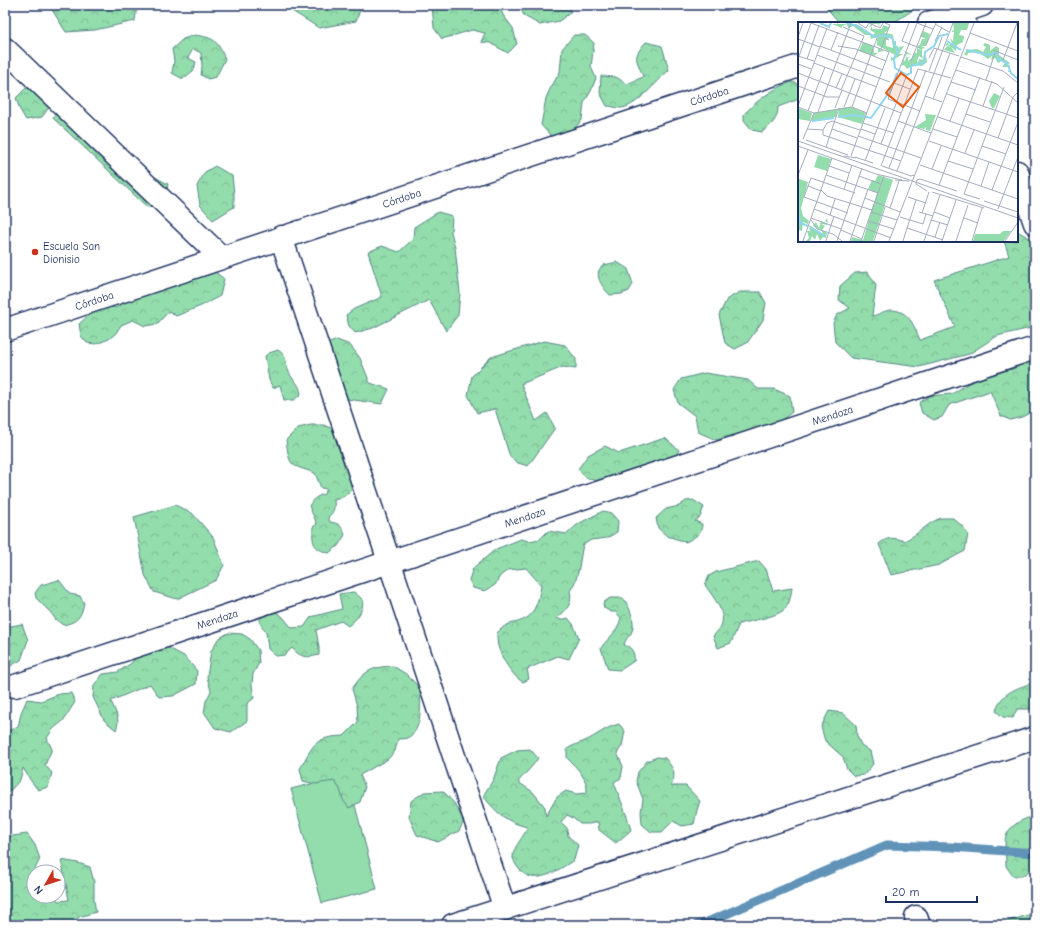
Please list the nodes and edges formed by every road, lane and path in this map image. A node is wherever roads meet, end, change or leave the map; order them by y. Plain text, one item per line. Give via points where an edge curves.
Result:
1 (982, 5) edge
2 (962, 13) edge
3 (932, 22) edge
4 (5, 49) edge
5 (798, 66) edge
6 (1018, 175) edge
7 (1035, 223) edge
8 (282, 237) junction
9 (221, 257) junction
10 (5, 330) edge
11 (1035, 348) edge
12 (389, 562) junction
13 (15, 686) dead end
14 (1035, 738) edge
15 (505, 909) junction
16 (453, 925) edge

1 - 2 street
2 - 3 street
4 - 9 street
5 - 8 street, Córdoba
6 - 7 street
8 - 9 street, Córdoba
8 - 12 street
9 - 10 street, Córdoba
11 - 12 street, Mendoza
12 - 13 street, Mendoza
12 - 15 street
14 - 15 street
15 - 16 street

